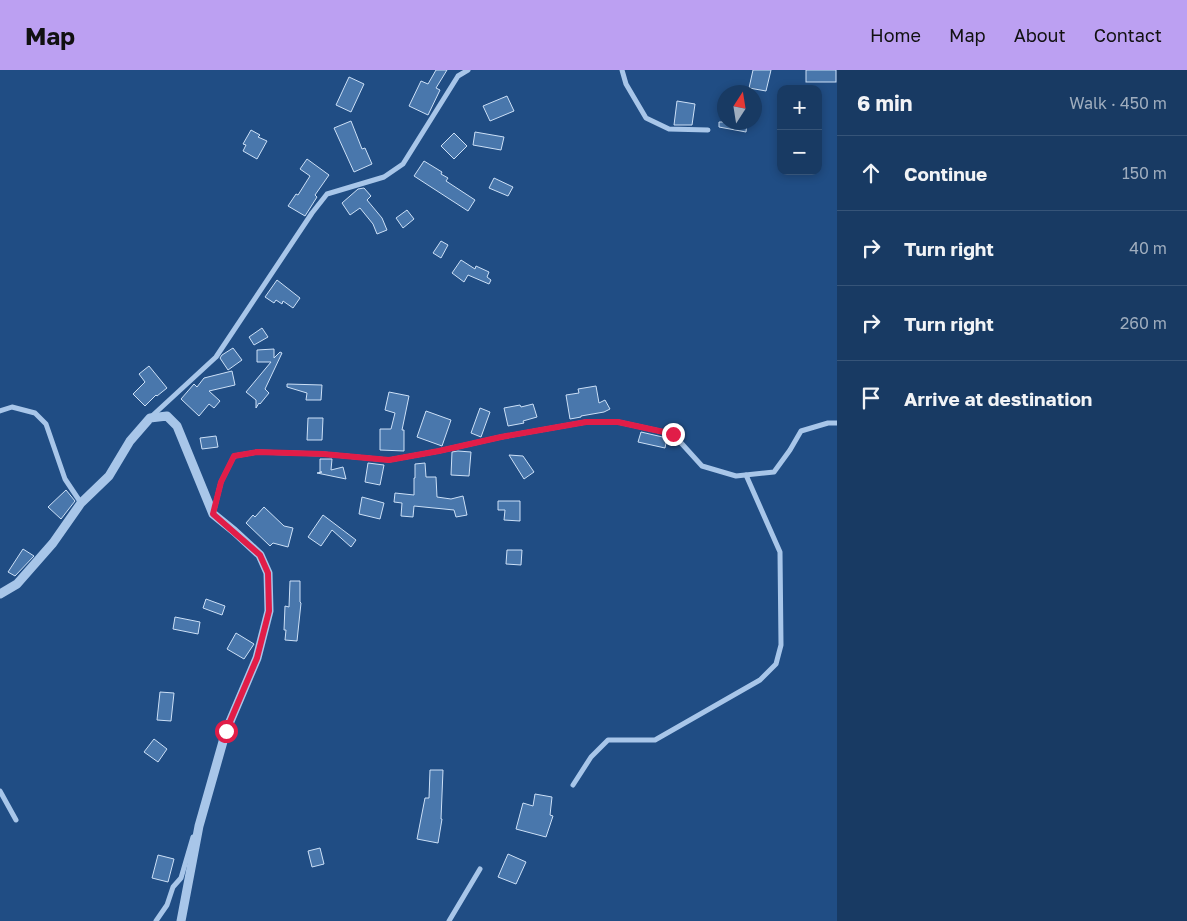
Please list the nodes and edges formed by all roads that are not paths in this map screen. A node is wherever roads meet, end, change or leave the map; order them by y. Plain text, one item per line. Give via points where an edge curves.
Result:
1 (468, 70) edge
2 (622, 70) edge
3 (708, 130) dead end
4 (0, 411) edge
5 (150, 418) junction
6 (837, 423) edge
7 (746, 475) junction
8 (80, 503) junction
9 (213, 514) junction
10 (0, 594) edge
11 (573, 785) dead end
12 (0, 791) edge
13 (16, 820) dead end
14 (198, 828) junction
15 (480, 869) dead end
16 (156, 921) edge
17 (181, 921) edge
18 (449, 921) edge

1 - 5 street via 458,76 403,164 384,177 327,194 216,357
2 - 3 street via 626,84 646,118 669,129
4 - 8 street via 12,407 35,413 46,424 65,479
5 - 8 street via 130,441 110,476
5 - 9 street via 167,416 177,426
6 - 7 street via 801,431 774,472
7 - 9 street via 736,476 702,466 673,434 618,422 586,422 389,460 276,452 234,456 221,482
7 - 11 street via 780,552 782,645 776,664 760,680 655,740 608,740 591,757
8 - 10 street via 53,543 17,584
9 - 14 street via 260,555 268,573 269,611 257,658 226,731
12 - 13 street
14 - 16 street via 181,878
14 - 17 street
15 - 18 street

